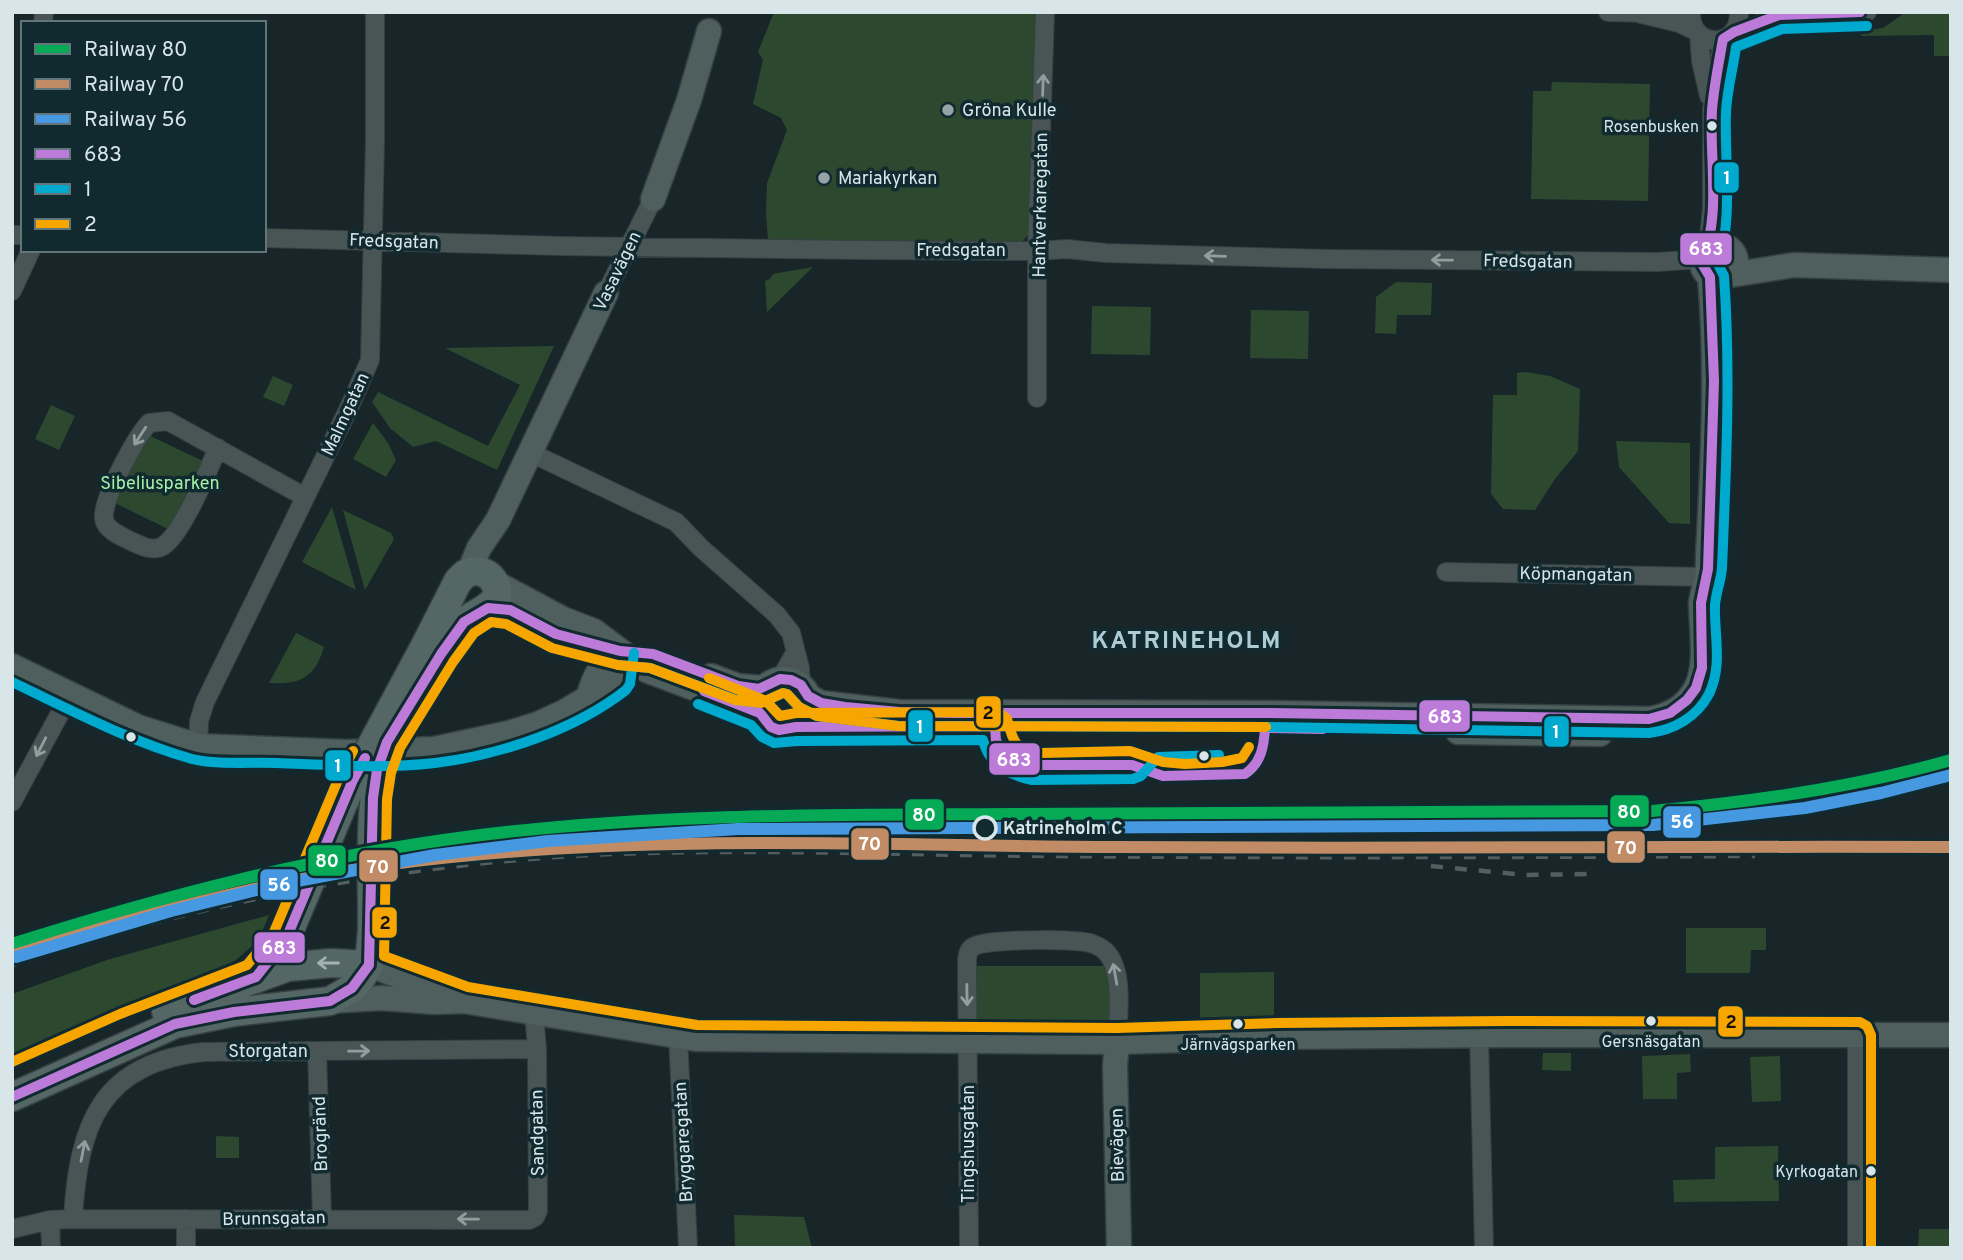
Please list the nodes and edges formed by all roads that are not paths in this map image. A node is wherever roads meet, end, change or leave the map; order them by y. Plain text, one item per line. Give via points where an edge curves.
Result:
1 (375, 12) edge
2 (1045, 12) edge
3 (1608, 12) edge
4 (1691, 12) edge
5 (1739, 12) edge
6 (1867, 12) edge
7 (1645, 13) edge
8 (1772, 13) edge
9 (710, 22) edge
10 (1698, 33) junction
11 (1728, 36) junction
12 (1712, 109) junction
13 (653, 199) joint
14 (266, 238) edge
15 (372, 240) junction
16 (630, 245) junction
17 (1037, 251) junction
18 (29, 252) edge
19 (1718, 264) junction
20 (1951, 270) edge
21 (12, 291) edge
22 (606, 293) joint
23 (1037, 398) dead end
24 (218, 448) junction
25 (529, 452) junction
26 (304, 497) junction
27 (1446, 572) dead end
28 (1707, 577) junction
29 (479, 590) junction
30 (433, 650) junction
31 (620, 651) junction
32 (12, 666) edge
33 (789, 687) junction
34 (71, 693) junction
35 (760, 713) junction
36 (995, 720) junction
37 (796, 727) junction
38 (198, 746) junction
39 (12, 802) edge
40 (286, 939) junction
41 (369, 965) junction
42 (288, 967) junction
43 (256, 977) junction
44 (330, 1000) junction
45 (464, 1001) junction
46 (534, 1013) junction
47 (1479, 1035) junction
48 (1951, 1035) edge
49 (678, 1036) junction
50 (1857, 1036) junction
51 (968, 1041) junction
52 (1116, 1042) junction
53 (537, 1049) junction
54 (317, 1051) junction
55 (12, 1077) edge
56 (12, 1097) edge
57 (535, 1217) joint
58 (322, 1218) junction
59 (74, 1219) junction
60 (186, 1219) junction
61 (50, 1220) junction
62 (12, 1228) edge
63 (51, 1248) edge
64 (186, 1248) edge
65 (688, 1248) edge
66 (969, 1248) edge
67 (1119, 1248) edge
68 (1484, 1248) edge
69 (1857, 1248) edge

1 - 15 street, Malmgatan
17 -> 2 street, Hantverkaregatan
3 - 7 street
4 - 10 street
5 - 11 street via 1738,25
6 - 8 street
7 - 10 street
8 - 11 street
9 - 13 street, Vasavägen via 689,100
10 - 11 street via 1713,40
10 - 12 street
11 - 12 street
12 - 19 street via 1712,207
13 - 16 street, Vasavägen
14 - 15 street, Fredsgatan
15 - 16 street, Fredsgatan
15 - 26 street, Malmgatan via 370,360
16 - 17 street, Fredsgatan
16 - 22 street, Vasavägen
19 -> 17 street, Fredsgatan
17 - 23 street, Hantverkaregatan
18 - 21 street
19 - 20 street, Fredsgatan via 1751,252 1794,265
19 - 28 street
22 - 25 street, Vasavägen
24 -> 24 street via 168,421 149,422 139,433 106,501 104,520 109,529 151,549 162,547 177,533
24 - 26 street
25 - 29 street, Vasavägen via 498,520
25 - 33 street via 676,522 792,634 800,668
26 - 38 street, Malmgatan via 205,702
27 - 28 street, Köpmangatan
28 - 36 street via 1701,600 1700,679 1685,703 1665,716
29 - 30 main road via 464,622
29 - 31 street via 556,634
30 - 40 main road, bridge via 353,780
30 - 41 main road, bridge via 377,770
31 - 33 street via 653,654 738,686
31 - 35 street via 646,670
31 - 38 street via 597,671 589,696 564,712 475,742 434,749 346,752
32 - 34 street
33 - 35 street via 759,699
33 - 36 street via 821,703
33 - 37 street via 808,714
34 - 38 street via 138,727
34 -> 39 street
35 - 37 street via 771,727
36 - 37 street
40 - 42 main road
40 - 43 main road
41 -> 42 main road
41 - 44 main road via 352,988
41 - 45 street
42 - 43 main road
42 - 44 main road via 305,988
43 - 55 main road
44 - 45 street
44 - 56 main road via 176,1024
45 - 46 street
46 - 49 street
46 - 53 street
47 - 50 street
47 - 52 street
47 - 68 street
48 - 50 street
49 - 51 street
49 - 65 street, Bryggaregatan
50 - 69 street
51 - 52 street
52 -> 51 street, Tingshusgatan via 1116,967 1105,950 1078,941 1004,941 969,950
51 - 66 street, Tingshusgatan
52 - 67 street, Bievägen
54 -> 53 street, Storgatan
53 - 57 street, Sandgatan
54 - 58 street, Brogränd
59 -> 54 street, Storgatan via 84,1142 102,1103 132,1073 180,1054
57 -> 58 street, Brunnsgatan
58 - 60 street, Brunnsgatan
59 - 60 street, Brunnsgatan
59 - 61 street, Brunnsgatan
60 - 64 street
61 - 62 street, Brunnsgatan
61 - 63 street

